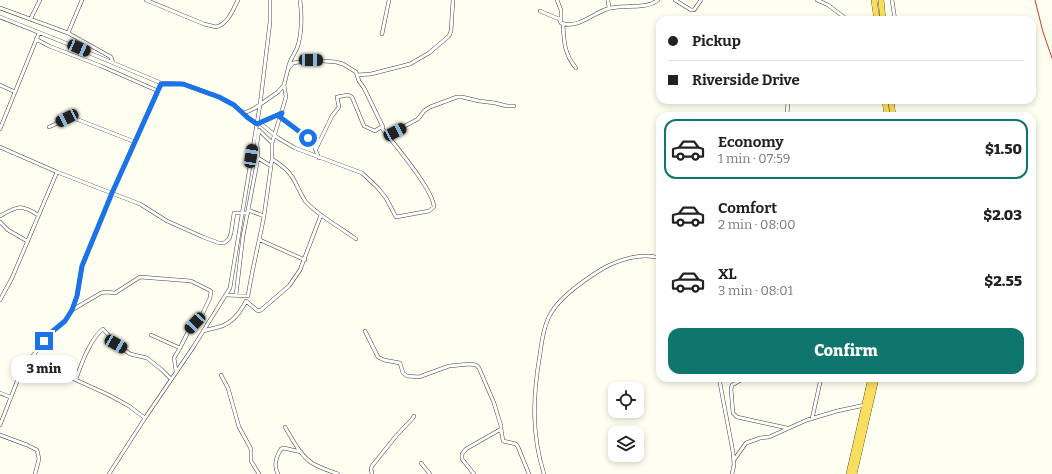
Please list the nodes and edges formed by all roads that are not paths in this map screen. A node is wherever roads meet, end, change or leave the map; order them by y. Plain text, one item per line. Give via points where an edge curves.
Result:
1 (40, 0) edge
2 (82, 0) edge
3 (146, 0) edge
4 (238, 0) edge
5 (270, 0) edge
6 (300, 0) edge
7 (388, 0) edge
8 (453, 0) edge
9 (557, 0) edge
10 (608, 0) edge
11 (658, 0) edge
12 (675, 0) edge
13 (701, 0) edge
14 (817, 0) edge
15 (874, 0) edge
16 (881, 0) edge
17 (892, 0) edge
18 (0, 8) edge
19 (609, 8) junction
20 (540, 11) dead end
21 (843, 16) edge
22 (876, 16) edge
23 (883, 16) edge
24 (894, 16) edge
25 (0, 17) edge
26 (31, 18) junction
27 (562, 23) junction
28 (39, 33) junction
29 (68, 33) junction
30 (382, 34) dead end
31 (36, 39) junction
32 (113, 62) junction
33 (576, 68) dead end
34 (288, 69) junction
35 (357, 75) junction
36 (161, 84) junction
37 (0, 85) edge
38 (284, 85) junction
39 (158, 91) junction
40 (15, 92) junction
41 (260, 105) junction
42 (514, 106) dead end
43 (242, 112) junction
44 (282, 113) junction
45 (280, 117) junction
46 (257, 123) junction
47 (49, 127) dead end
48 (0, 129) edge
49 (259, 130) junction
50 (387, 135) junction
51 (275, 136) junction
52 (135, 142) junction
53 (272, 143) junction
54 (0, 147) edge
55 (316, 149) junction
56 (258, 158) junction
57 (320, 158) junction
58 (272, 159) junction
59 (271, 166) junction
60 (57, 172) junction
61 (112, 193) junction
62 (242, 212) junction
63 (248, 212) junction
64 (38, 215) junction
65 (321, 215) junction
66 (0, 216) edge
67 (264, 216) junction
68 (0, 222) edge
69 (356, 239) dead end
70 (260, 240) junction
71 (27, 241) junction
72 (656, 257) edge
73 (305, 260) junction
74 (0, 291) edge
75 (4, 293) junction
76 (227, 295) junction
77 (236, 295) junction
78 (0, 300) edge
79 (72, 310) junction
80 (204, 331) junction
81 (365, 331) dead end
82 (152, 335) dead end
83 (180, 348) junction
84 (28, 361) junction
85 (176, 371) junction
86 (222, 376) dead end
87 (76, 379) junction
88 (171, 379) junction
89 (720, 382) edge
90 (738, 382) edge
91 (820, 382) edge
92 (870, 382) edge
93 (875, 382) edge
94 (0, 393) edge
95 (10, 397) junction
96 (864, 405) junction
97 (414, 416) dead end
98 (145, 418) junction
99 (812, 419) junction
100 (0, 424) edge
101 (285, 428) dead end
102 (787, 428) junction
103 (501, 429) junction
104 (0, 435) edge
105 (301, 452) junction
106 (734, 460) junction
107 (422, 464) dead end
108 (35, 474) edge
109 (109, 474) edge
110 (259, 474) edge
111 (278, 474) edge
112 (338, 474) edge
113 (372, 474) edge
114 (430, 474) edge
115 (474, 474) edge
116 (529, 474) edge
117 (544, 474) edge
118 (732, 474) edge
119 (849, 474) edge
120 (854, 474) edge

1 - 26 street
2 - 29 street
3 - 4 street via 216,27 230,16
5 - 41 street via 270,22
6 - 34 street via 298,47
7 - 30 street
8 - 35 street via 449,36 430,53 410,64
9 - 27 street
10 - 19 street
11 - 19 street via 652,5
12 - 13 street via 694,10
14 - 21 street via 828,4
15 - 22 highway
16 - 23 highway
17 - 24 street
18 - 26 street
19 - 27 street via 572,25
20 - 27 street via 559,19
25 - 28 street
26 - 29 street
27 - 33 street via 565,50
28 - 31 street
28 - 32 street
29 - 32 street via 111,57
31 - 39 street
31 - 40 street
32 - 36 street
34 - 35 street via 296,62 330,61 343,64 354,70
34 - 38 street
35 - 50 street
36 - 39 street
36 - 43 street via 183,84 195,88 228,101
37 - 40 street
38 - 41 street
38 - 44 street via 286,97
39 - 52 street
40 - 48 street
41 - 43 street
41 - 46 street
42 - 50 street via 457,98 430,107 418,119
43 - 46 street
44 - 45 street
44 - 46 street
45 - 51 street
45 - 55 street via 310,140
46 - 49 street
46 - 51 street
46 - 62 street
47 - 52 street via 71,117
49 - 53 street
49 - 56 street
50 - 55 street via 381,127 376,131 364,126 352,97 348,95 338,97 339,107
50 - 57 street via 425,186 434,203 433,209 396,217 386,198 365,175
51 - 53 street
51 - 57 street
52 - 61 street
53 - 58 street
54 - 60 street
55 - 57 street
56 - 59 street
56 - 63 street
58 - 59 street
58 - 65 street via 287,168 303,198
59 - 67 street
60 - 61 street
60 - 64 street
61 - 62 street via 140,204 167,221 220,243 229,239 234,213
61 - 79 street via 82,266
62 - 63 street
62 - 76 street via 231,285
63 - 67 street
63 - 77 street
64 - 66 street via 23,207
64 - 71 street
65 - 69 street
65 - 73 street
67 - 70 street
68 - 71 street
70 - 73 street
70 - 77 street via 248,296
71 - 75 street
72 - 117 street via 636,257 613,263 577,287 551,314 543,335 533,416 535,438
73 - 80 street via 292,283 263,308 258,311 246,301 241,311 228,323
74 - 75 street
75 - 78 street
76 - 77 street
76 - 80 street
79 - 83 street via 101,293 115,293 140,277 191,281 211,291 210,298 201,317 189,330
79 - 84 street
80 - 85 street
81 - 103 street via 378,357 400,363 403,373 407,376 419,377 447,367 470,364 477,366 496,409
82 - 83 street
83 - 85 street via 174,358
84 - 87 street via 40,361
84 - 95 street
85 - 88 street
86 - 110 street via 239,427 251,449 251,461
87 - 88 street via 81,364 103,329 116,344 130,354 147,358
87 - 98 street via 129,406
88 - 98 street
89 - 106 street
90 - 102 street via 732,385 731,389 733,413 737,417
91 - 99 street
92 - 96 highway
93 - 120 highway
94 - 95 street
95 - 100 street
96 - 99 street
96 - 119 highway
97 - 113 street via 372,466
98 - 109 street
99 - 102 street
101 - 105 street
102 - 106 street via 746,443
103 - 115 street via 462,453 462,459
103 - 116 street via 503,441 518,446
104 - 108 street via 37,450 39,459
105 - 111 street via 281,449 275,465
105 - 112 street via 314,464
106 - 118 street
107 - 114 street

